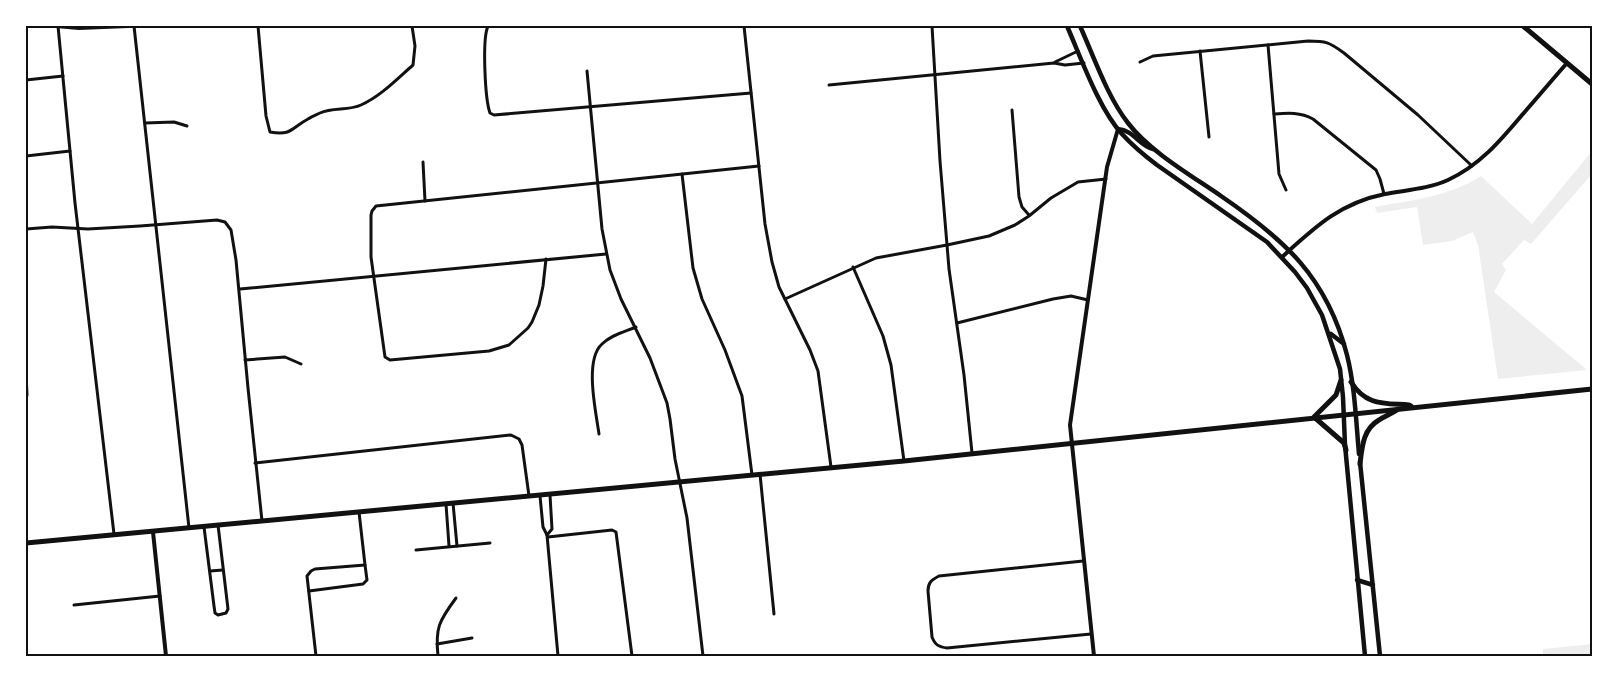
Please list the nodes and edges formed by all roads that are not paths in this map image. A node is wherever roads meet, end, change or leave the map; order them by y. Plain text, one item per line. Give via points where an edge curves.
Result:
1 (57, 26) edge
2 (128, 26) edge
3 (134, 26) edge
4 (258, 26) edge
5 (412, 26) edge
6 (488, 26) edge
7 (744, 26) edge
8 (932, 26) edge
9 (1067, 26) edge
10 (1080, 26) edge
11 (1523, 26) edge
12 (1268, 45) junction
13 (1078, 51) junction
14 (1200, 51) junction
15 (1140, 62) dead end
16 (1054, 63) junction
17 (1084, 63) junction
18 (1567, 63) junction
19 (587, 71) dead end
20 (935, 75) junction
21 (63, 76) junction
22 (26, 80) edge
23 (1593, 84) edge
24 (829, 86) dead end
25 (751, 93) junction
26 (591, 107) junction
27 (1012, 110) dead end
28 (1274, 114) junction
29 (144, 123) junction
30 (187, 126) dead end
31 (1118, 129) junction
32 (1209, 137) dead end
33 (1156, 150) junction
34 (70, 151) junction
35 (26, 156) edge
36 (423, 162) dead end
37 (759, 166) junction
38 (1472, 166) junction
39 (682, 174) junction
40 (1106, 179) junction
41 (598, 183) junction
42 (1286, 190) dead end
43 (1384, 194) junction
44 (425, 201) junction
45 (1029, 216) junction
46 (155, 225) junction
47 (78, 228) junction
48 (26, 229) edge
49 (947, 245) junction
50 (1290, 250) junction
51 (606, 254) junction
52 (1282, 257) junction
53 (546, 259) junction
54 (853, 267) junction
55 (373, 275) junction
56 (240, 290) junction
57 (784, 299) junction
58 (1088, 300) junction
59 (957, 323) junction
60 (1325, 324) junction
61 (636, 327) junction
62 (1344, 344) junction
63 (245, 360) junction
64 (302, 364) dead end
65 (26, 373) edge
66 (1341, 380) junction
67 (1351, 382) junction
68 (1593, 389) edge
69 (26, 399) edge
70 (1412, 407) junction
71 (1399, 409) junction
72 (1355, 413) junction
73 (1344, 414) junction
74 (1314, 417) junction
75 (599, 434) dead end
76 (1071, 442) junction
77 (1346, 450) junction
78 (972, 453) junction
79 (904, 461) junction
80 (255, 464) junction
81 (1360, 464) junction
82 (831, 467) junction
83 (760, 474) junction
84 (752, 475) junction
85 (680, 482) junction
86 (550, 495) junction
87 (529, 496) junction
88 (540, 496) junction
89 (453, 503) junction
90 (446, 504) junction
91 (359, 512) junction
92 (262, 521) junction
93 (218, 525) junction
94 (204, 527) junction
95 (189, 528) junction
96 (153, 531) junction
97 (114, 536) junction
98 (548, 536) junction
99 (26, 543) edge
100 (490, 543) dead end
101 (449, 546) junction
102 (457, 546) junction
103 (416, 550) dead end
104 (1083, 561) junction
105 (365, 565) junction
106 (223, 570) junction
107 (210, 572) junction
108 (1372, 575) junction
109 (1358, 580) junction
110 (1373, 585) junction
111 (309, 591) junction
112 (160, 596) junction
113 (456, 598) dead end
114 (74, 605) dead end
115 (774, 614) dead end
116 (1091, 634) junction
117 (472, 638) dead end
118 (437, 644) junction
119 (166, 657) edge
120 (316, 657) edge
121 (438, 657) edge
122 (558, 657) edge
123 (632, 657) edge
124 (703, 657) edge
125 (1094, 657) edge
126 (1365, 657) edge
127 (1380, 657) edge

1 - 2 street
1 - 21 street
3 - 29 street
4 - 5 street via 270,132 281,134 325,111 362,105 384,90 413,65
6 - 26 street via 485,38 490,113
7 - 25 street
8 - 20 street
9 - 13 main road
10 - 33 main road via 1127,122
11 - 18 main road
12 - 14 street
12 - 28 street
12 - 38 street via 1324,41 1333,45
13 - 16 street
13 - 17 main road
14 - 15 street via 1153,56
14 - 32 street
16 - 17 street
16 - 20 street
17 - 31 main road
18 - 23 main road
18 - 38 street via 1489,152
19 - 26 street
20 - 24 street
20 - 49 street
21 - 22 street
21 - 34 street
25 - 26 street
25 - 37 street
26 - 41 street
27 - 45 street via 1019,197
28 - 42 street via 1279,174
28 - 43 street via 1294,113 1313,119 1376,170
29 - 30 street via 174,122
29 - 46 street
31 - 33 main road via 1130,132 1146,148
31 - 40 street
31 - 52 main road via 1142,154 1247,227
33 - 50 main road via 1255,219
34 - 35 street
34 - 47 street
36 - 44 street
37 - 39 street
37 - 57 street via 771,262
38 - 43 street via 1435,185
39 - 41 street
39 - 84 street via 693,268 742,396
40 - 45 street via 1078,182
40 - 58 street
41 - 44 street
41 - 51 street
43 - 50 street via 1342,208
44 - 55 street via 374,207 370,225
45 - 49 street via 989,236
46 - 47 street
46 - 56 street via 225,222 233,238
46 - 95 street
47 - 48 street
47 - 97 street
49 - 54 street via 886,255
49 - 59 street
50 - 52 street
50 - 62 main road via 1317,284
51 - 53 street
51 - 61 street
52 - 60 main road via 1307,288
53 - 55 street
53 - 55 street via 539,305 532,322 510,345 489,351 386,359
54 - 57 street
54 - 79 street via 883,336 891,365
55 - 56 street
56 - 63 street
57 - 82 street via 818,371
58 - 59 street via 1046,300
58 - 76 street via 1070,419
59 - 78 street
60 - 62 main road
60 - 66 main road
61 - 75 street via 603,343 594,357 592,374
61 - 85 street via 667,403
62 - 67 main road
63 - 64 street via 285,357
63 - 80 street
65 - 69 street
66 - 73 main road
66 - 74 main road via 1335,395
67 - 70 main road via 1373,402
67 - 72 main road
68 - 70 main road
70 - 71 main road
71 - 72 main road
71 - 81 main road via 1378,420 1365,434
72 - 73 main road
72 - 81 main road
73 - 74 main road
73 - 77 main road
74 - 76 main road
74 - 77 main road via 1344,443
76 - 78 main road
76 - 104 street
77 - 109 main road
78 - 79 main road
79 - 82 main road
80 - 87 street via 511,435 522,445
80 - 92 street
81 - 108 main road
82 - 83 main road
83 - 84 main road
83 - 115 street
84 - 85 main road
85 - 86 main road
85 - 124 street
86 - 88 main road
86 - 98 street via 552,529
87 - 88 main road
87 - 89 main road
88 - 98 street via 543,527
89 - 90 main road
89 - 102 street
90 - 91 main road
90 - 101 street
91 - 92 main road
91 - 105 street
92 - 93 main road
93 - 94 main road
93 - 106 street
94 - 95 main road
94 - 107 street
95 - 96 main road
96 - 97 main road
96 - 112 street
97 - 99 main road
98 - 122 street
98 - 123 street via 616,532
100 - 102 street
101 - 102 street
101 - 103 street
104 - 116 street
104 - 116 street via 933,579 928,585 932,637 939,647 947,648
105 - 111 street via 311,571
105 - 111 street via 367,580 363,584
106 - 107 street
106 - 107 street via 228,609 218,615
108 - 109 main road
108 - 110 main road
109 - 110 main road
109 - 126 main road
110 - 127 main road
111 - 120 street
112 - 114 street
112 - 119 street
113 - 118 street via 440,620
116 - 125 street
117 - 118 street
118 - 121 street

